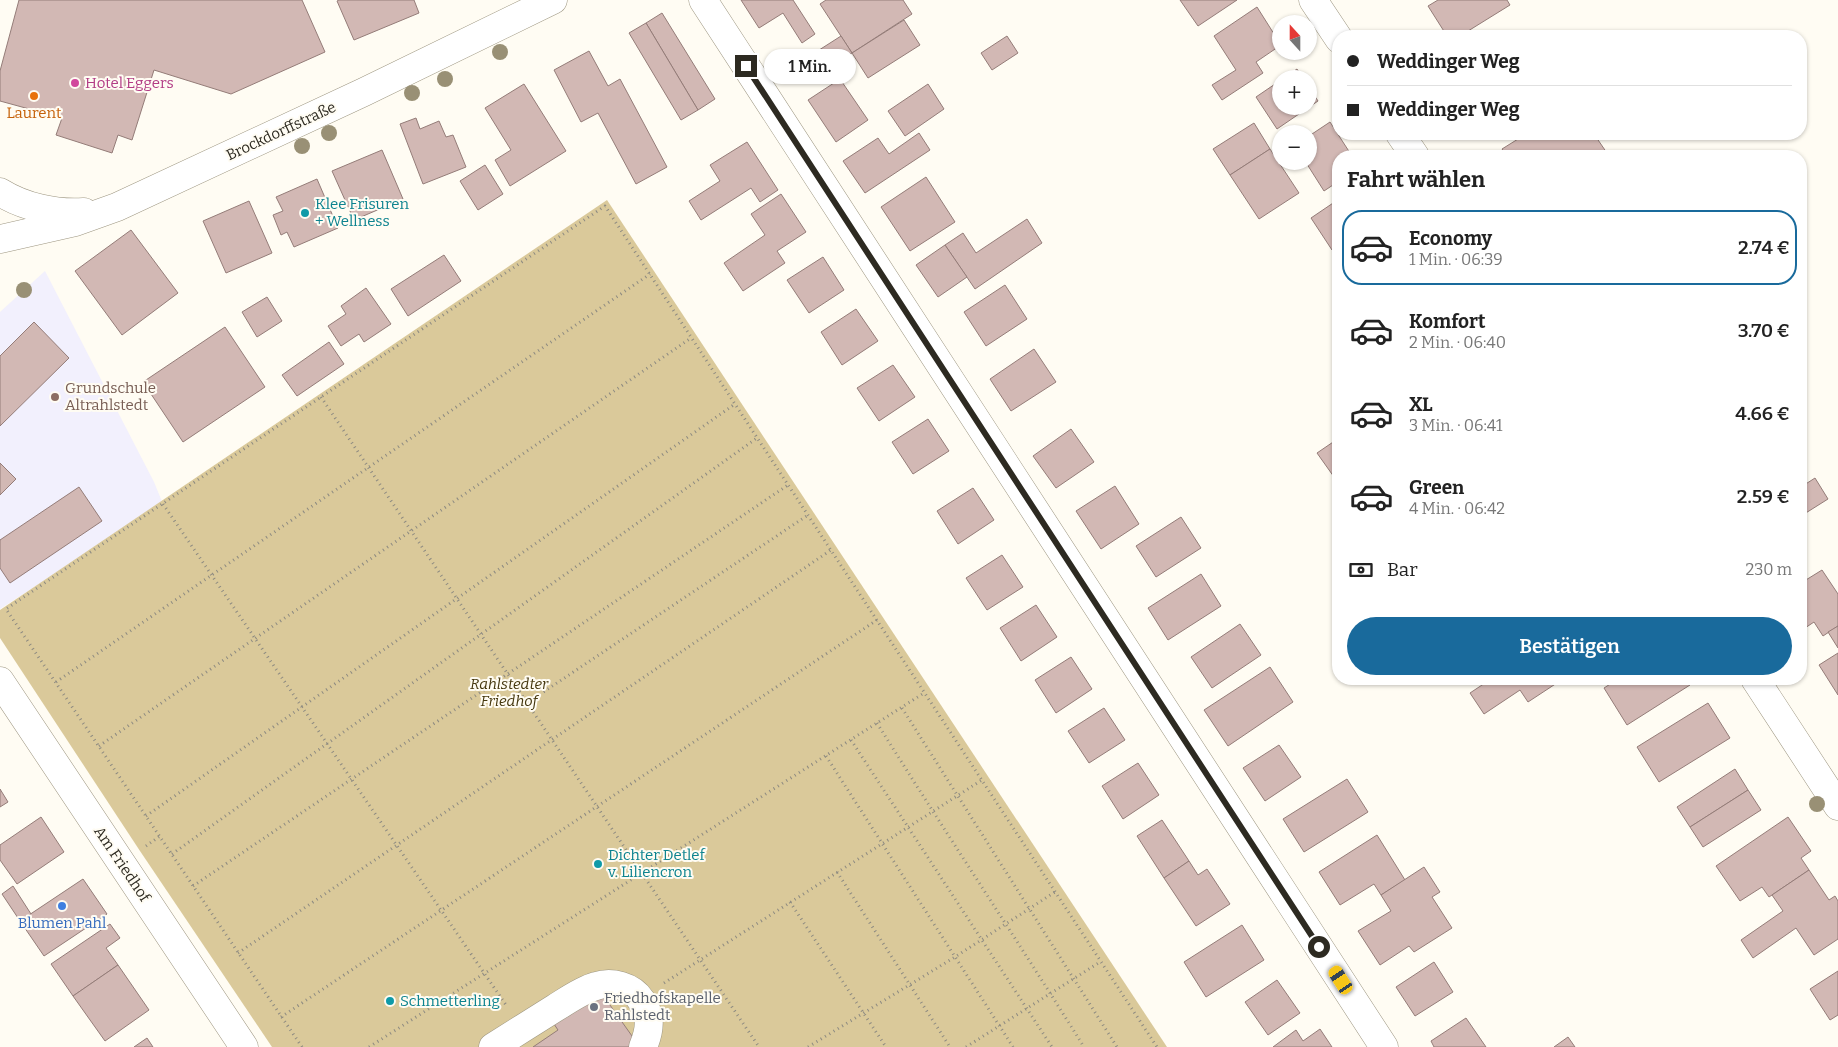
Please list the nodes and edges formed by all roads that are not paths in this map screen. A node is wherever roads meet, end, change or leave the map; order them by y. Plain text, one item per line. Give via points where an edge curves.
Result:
1 (553, 0) edge
2 (703, 0) edge
3 (1314, 0) edge
4 (1333, 30) edge
5 (0, 192) edge
6 (117, 207) junction
7 (0, 239) edge
8 (0, 681) edge
9 (1759, 685) edge
10 (1838, 806) edge
11 (244, 1047) edge
12 (493, 1047) edge
13 (643, 1047) edge
14 (1384, 1047) edge

1 - 6 street, Brockdorffstraße
2 - 14 street
3 - 4 street
5 - 6 street via 40,208 81,212
6 - 7 street, Brockdorffstraße via 75,222
8 - 11 street, Am Friedhof
9 - 10 street
12 - 13 street via 575,996 597,985 617,984 631,989 646,1010 650,1030

